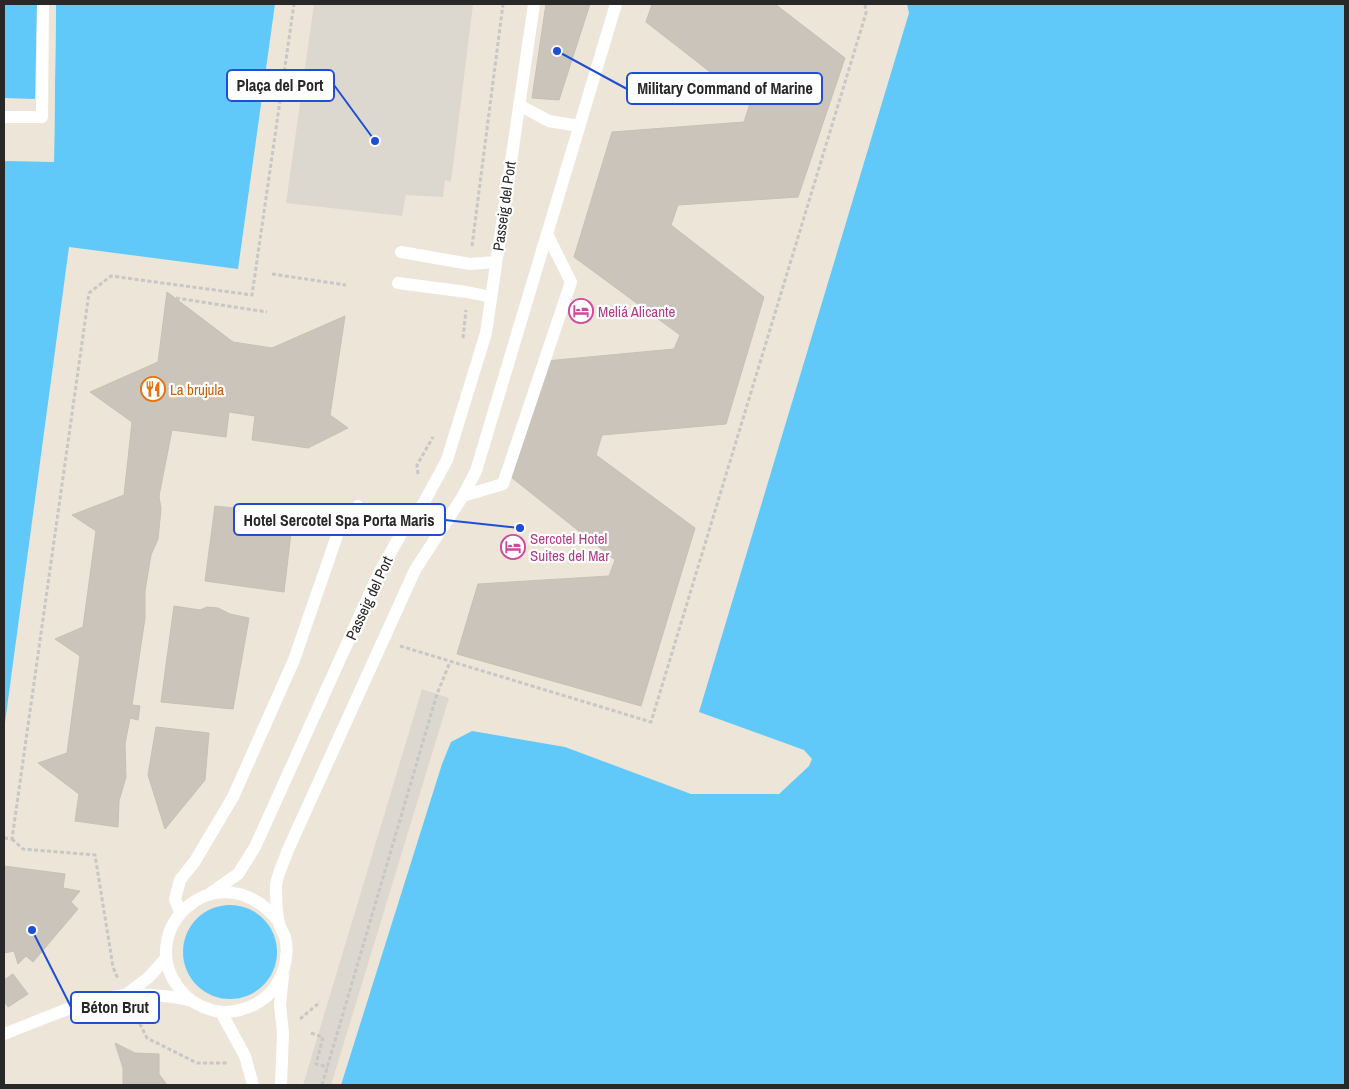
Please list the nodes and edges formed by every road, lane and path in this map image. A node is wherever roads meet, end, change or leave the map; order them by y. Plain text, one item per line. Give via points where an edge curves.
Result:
1 (44, 4) edge
2 (294, 4) edge
3 (534, 4) edge
4 (616, 4) edge
5 (865, 4) edge
6 (519, 105) junction
7 (4, 116) edge
8 (579, 126) junction
9 (548, 234) junction
10 (401, 252) dead end
11 (496, 262) junction
12 (272, 274) dead end
13 (398, 283) dead end
14 (346, 285) dead end
15 (176, 298) dead end
16 (491, 298) junction
17 (267, 312) dead end
18 (463, 496) junction
19 (358, 506) dead end
20 (383, 640) junction
21 (450, 662) junction
22 (4, 838) edge
23 (12, 839) junction
24 (208, 895) junction
25 (180, 912) junction
26 (279, 922) junction
27 (166, 958) junction
28 (284, 970) junction
29 (125, 995) junction
30 (190, 1000) junction
31 (221, 1012) junction
32 (311, 1032) dead end
33 (4, 1034) edge
34 (328, 1067) junction
35 (253, 1085) edge
36 (281, 1085) edge
37 (322, 1085) edge

1 - 7 lane via 42,117
2 - 23 path via 252,294 111,276 89,293
3 - 6 lane, Passeig del Port
4 - 8 lane, Passeig del Port
5 - 21 path via 866,12 651,722
6 - 8 lane via 549,121
6 - 11 lane, Passeig del Port
8 - 9 lane, Passeig del Port
9 - 18 lane, Passeig del Port via 476,471
9 - 18 lane via 571,282 503,484
10 - 11 lane via 470,264
11 - 16 lane, Passeig del Port
12 - 14 path
13 - 16 lane
15 - 17 path
16 - 24 lane, Passeig del Port via 486,332 448,460 379,573 255,847 238,874
18 - 20 lane, Passeig del Port via 415,570
19 - 25 lane via 341,524 294,660 233,797 180,880 175,899
20 - 21 path
20 - 26 lane, Passeig del Port via 287,852 276,882
21 - 34 path via 437,694
22 - 23 path
23 - 29 path via 23,849 95,855 113,967
24 - 25 lane
24 - 26 lane via 224,892 256,900
25 - 27 lane via 169,934
26 - 28 lane via 285,937
27 - 29 lane via 148,978
27 - 30 lane via 170,974
28 - 31 lane via 277,985 260,1002 237,1011
28 - 36 lane via 280,1005 283,1033
29 - 30 lane via 164,995
29 - 33 lane via 94,1002
30 - 31 lane
31 - 35 lane via 245,1056
32 - 34 path via 323,1037 316,1064
34 - 37 path

